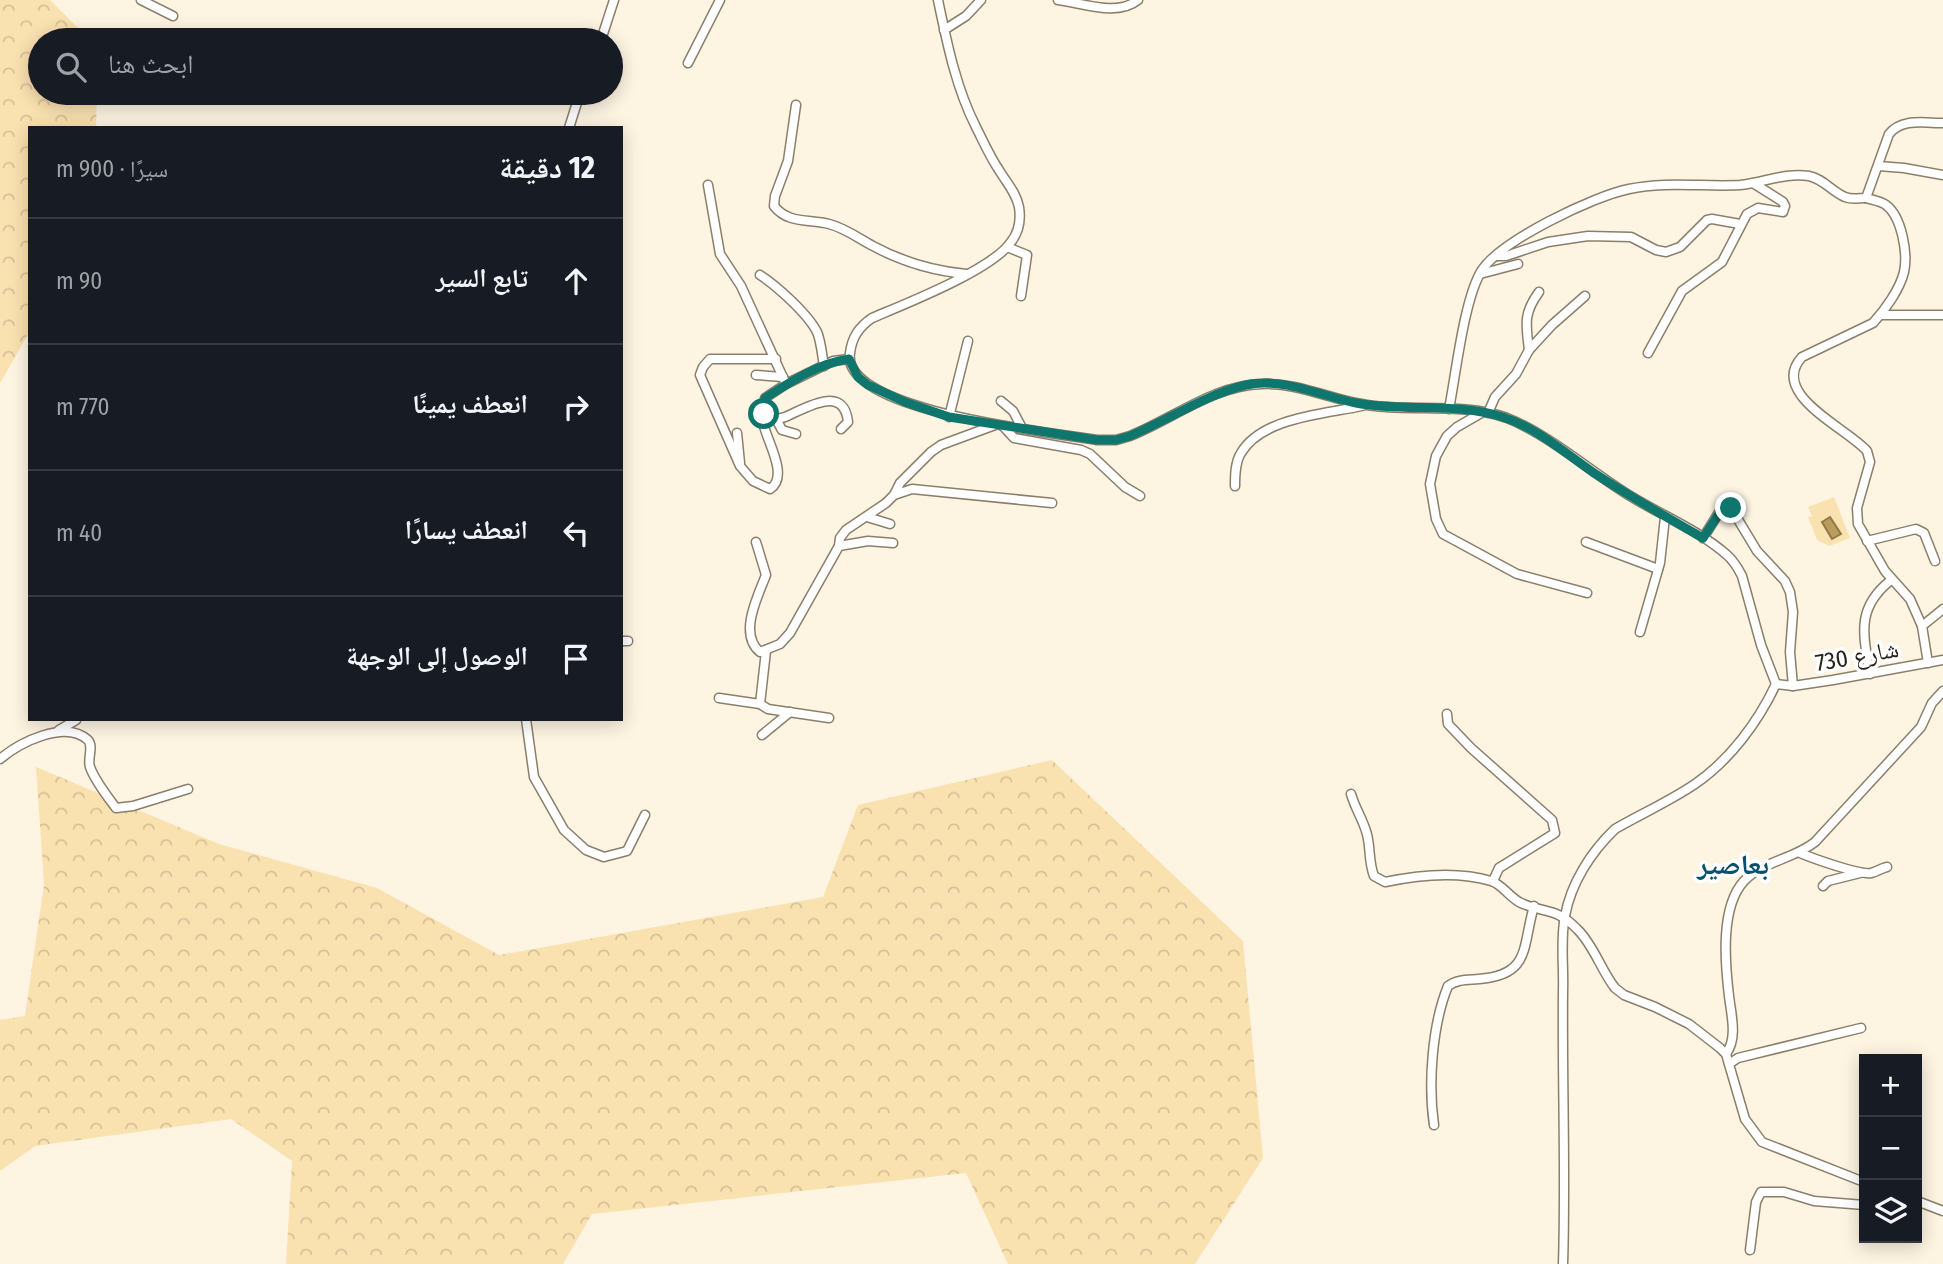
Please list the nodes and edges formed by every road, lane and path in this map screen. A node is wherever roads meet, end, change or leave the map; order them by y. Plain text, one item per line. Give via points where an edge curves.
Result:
1 (141, 0) edge
2 (614, 0) edge
3 (720, 0) edge
4 (938, 0) edge
5 (981, 0) edge
6 (1058, 0) edge
7 (1138, 0) edge
8 (173, 16) dead end
9 (605, 28) edge
10 (944, 30) junction
11 (688, 63) dead end
12 (576, 105) edge
13 (796, 105) dead end
14 (1943, 123) edge
15 (570, 126) edge
16 (1878, 166) junction
17 (1943, 175) edge
18 (1753, 183) junction
19 (708, 185) dead end
20 (1866, 198) junction
21 (1740, 224) junction
22 (1007, 247) junction
23 (1496, 256) junction
24 (1518, 264) dead end
25 (966, 274) junction
26 (1480, 274) junction
27 (760, 275) dead end
28 (1539, 292) dead end
29 (1021, 296) dead end
30 (1585, 296) dead end
31 (1881, 315) junction
32 (1943, 316) edge
33 (968, 341) dead end
34 (1529, 350) junction
35 (1648, 353) dead end
36 (776, 359) junction
37 (849, 359) junction
38 (824, 366) junction
39 (757, 375) dead end
40 (785, 381) junction
41 (1001, 401) dead end
42 (1368, 405) junction
43 (1449, 409) junction
44 (1486, 413) junction
45 (949, 417) junction
46 (776, 419) junction
47 (764, 421) junction
48 (1000, 425) junction
49 (1022, 428) junction
50 (841, 429) dead end
51 (737, 433) dead end
52 (796, 434) dead end
53 (740, 466) junction
54 (1234, 486) dead end
55 (894, 495) junction
56 (1140, 496) dead end
57 (1052, 503) dead end
58 (867, 517) junction
59 (1665, 517) junction
60 (890, 524) dead end
61 (1703, 538) junction
62 (1867, 541) junction
63 (756, 542) dead end
64 (1586, 542) dead end
65 (893, 543) dead end
66 (839, 546) junction
67 (1936, 561) dead end
68 (1658, 569) junction
69 (1891, 580) junction
70 (1587, 593) dead end
71 (1943, 609) edge
72 (1922, 626) junction
73 (1640, 632) dead end
74 (766, 651) junction
75 (1943, 660) edge
76 (1928, 663) junction
77 (1870, 674) junction
78 (1776, 684) junction
79 (1793, 686) junction
80 (1943, 691) edge
81 (719, 698) dead end
82 (760, 704) junction
83 (790, 712) junction
84 (1447, 715) dead end
85 (829, 718) dead end
86 (74, 721) edge
87 (526, 721) edge
88 (59, 730) junction
89 (762, 735) dead end
90 (0, 759) edge
91 (188, 789) dead end
92 (1351, 794) dead end
93 (645, 815) dead end
94 (1800, 853) junction
95 (1887, 867) dead end
96 (1863, 873) junction
97 (1493, 881) junction
98 (1823, 887) dead end
99 (1534, 906) junction
100 (1565, 916) junction
101 (1861, 1028) dead end
102 (1726, 1054) junction
103 (1729, 1064) junction
104 (1434, 1125) dead end
105 (1859, 1180) edge
106 (1922, 1203) edge
107 (1859, 1205) edge
108 (1943, 1213) edge
109 (1751, 1250) dead end
110 (1563, 1264) edge

1 - 8 street
2 - 9 street
3 - 11 street
4 - 10 street
5 - 10 street
6 - 7 street via 1114,8
10 - 22 street via 967,108 1020,210 1018,230
12 - 15 street
13 - 25 street via 788,161 775,196 779,213 841,228 911,261
14 - 16 street via 1894,128
16 - 17 street
16 - 20 street
18 - 20 street via 1808,176 1847,198
18 - 21 street via 1785,206 1781,213 1752,210
18 - 23 street via 1646,186 1614,193 1544,225
19 - 36 street via 720,254
20 - 31 street via 1890,208 1904,252 1905,270
21 - 23 street via 1707,220 1679,247 1661,253 1631,237 1588,236
21 - 35 street via 1722,261 1682,291
22 - 25 street
22 - 29 street via 1027,255
23 - 26 street
24 - 26 street
25 - 37 street via 872,318 856,333
26 - 43 street
27 - 38 street via 784,293 818,333
28 - 34 street via 1528,307
30 - 34 street
31 - 32 street
31 - 62 street via 1862,330 1802,358 1792,374 1793,383 1811,406 1867,451 1870,462 1856,514
33 - 45 street
34 - 44 street
36 - 40 street
36 - 53 street via 710,359 700,375
37 - 38 street
37 - 45 street via 868,385
38 - 40 street
39 - 40 street
40 - 47 street via 765,398
41 - 49 street
42 - 43 street
42 - 49 street via 1264,383 1208,398 1116,440
42 - 54 street via 1277,425 1241,452
43 - 44 street
44 - 59 street via 1526,428
44 - 70 street via 1457,427 1436,456 1431,491 1443,534 1517,574
45 - 48 street
46 - 47 street
46 - 50 street via 807,405 833,401 847,413 848,422
46 - 52 street via 782,430
47 - 53 street via 777,465 776,485 771,489 762,486
48 - 49 street
48 - 55 street via 941,445 906,475
48 - 56 street via 1014,438 1090,454
51 - 53 street
55 - 57 street via 912,489
55 - 58 street
58 - 60 street
58 - 66 street via 846,530
59 - 61 street
59 - 68 street
61 - 78 street via 1737,567
61 - 79 street via 1720,512 1731,508 1757,551 1785,581 1792,602
62 - 67 street via 1916,528
62 - 69 street
63 - 74 street via 766,575 754,606 751,642 760,652
64 - 68 street
65 - 66 street
66 - 74 street via 790,633
68 - 73 street
69 - 72 street via 1910,599
69 - 77 street via 1872,597 1866,616
71 - 72 street
72 - 76 street
74 - 82 street
75 - 76 street, شارع 730
76 - 77 street, شارع 730
77 - 79 street, شارع 730
78 - 79 street, شارع 730
78 - 100 street via 1720,764 1604,839 1576,880
80 - 94 street via 1921,727
81 - 82 street
82 - 83 street
83 - 85 street
83 - 89 street
84 - 97 street via 1448,724 1552,820 1554,827 1555,833 1499,868
86 - 88 street
87 - 93 street via 534,777 564,830 586,850 604,858 627,851
88 - 90 street via 23,743
88 - 91 street via 88,740 89,765 116,808
92 - 97 street via 1367,834 1374,876 1380,880 1448,875
94 - 96 street
94 - 102 street via 1752,874 1731,902 1727,966 1732,1037
95 - 96 street
96 - 98 street via 1838,877
97 - 99 street
99 - 100 street
99 - 104 street via 1523,954 1512,971 1448,986 1438,1020 1431,1084
100 - 102 street via 1581,932 1615,988 1689,1024
100 - 110 street
101 - 103 street
102 - 103 street
103 - 105 street via 1745,1119 1762,1142
106 - 108 street
107 - 109 street via 1761,1192

